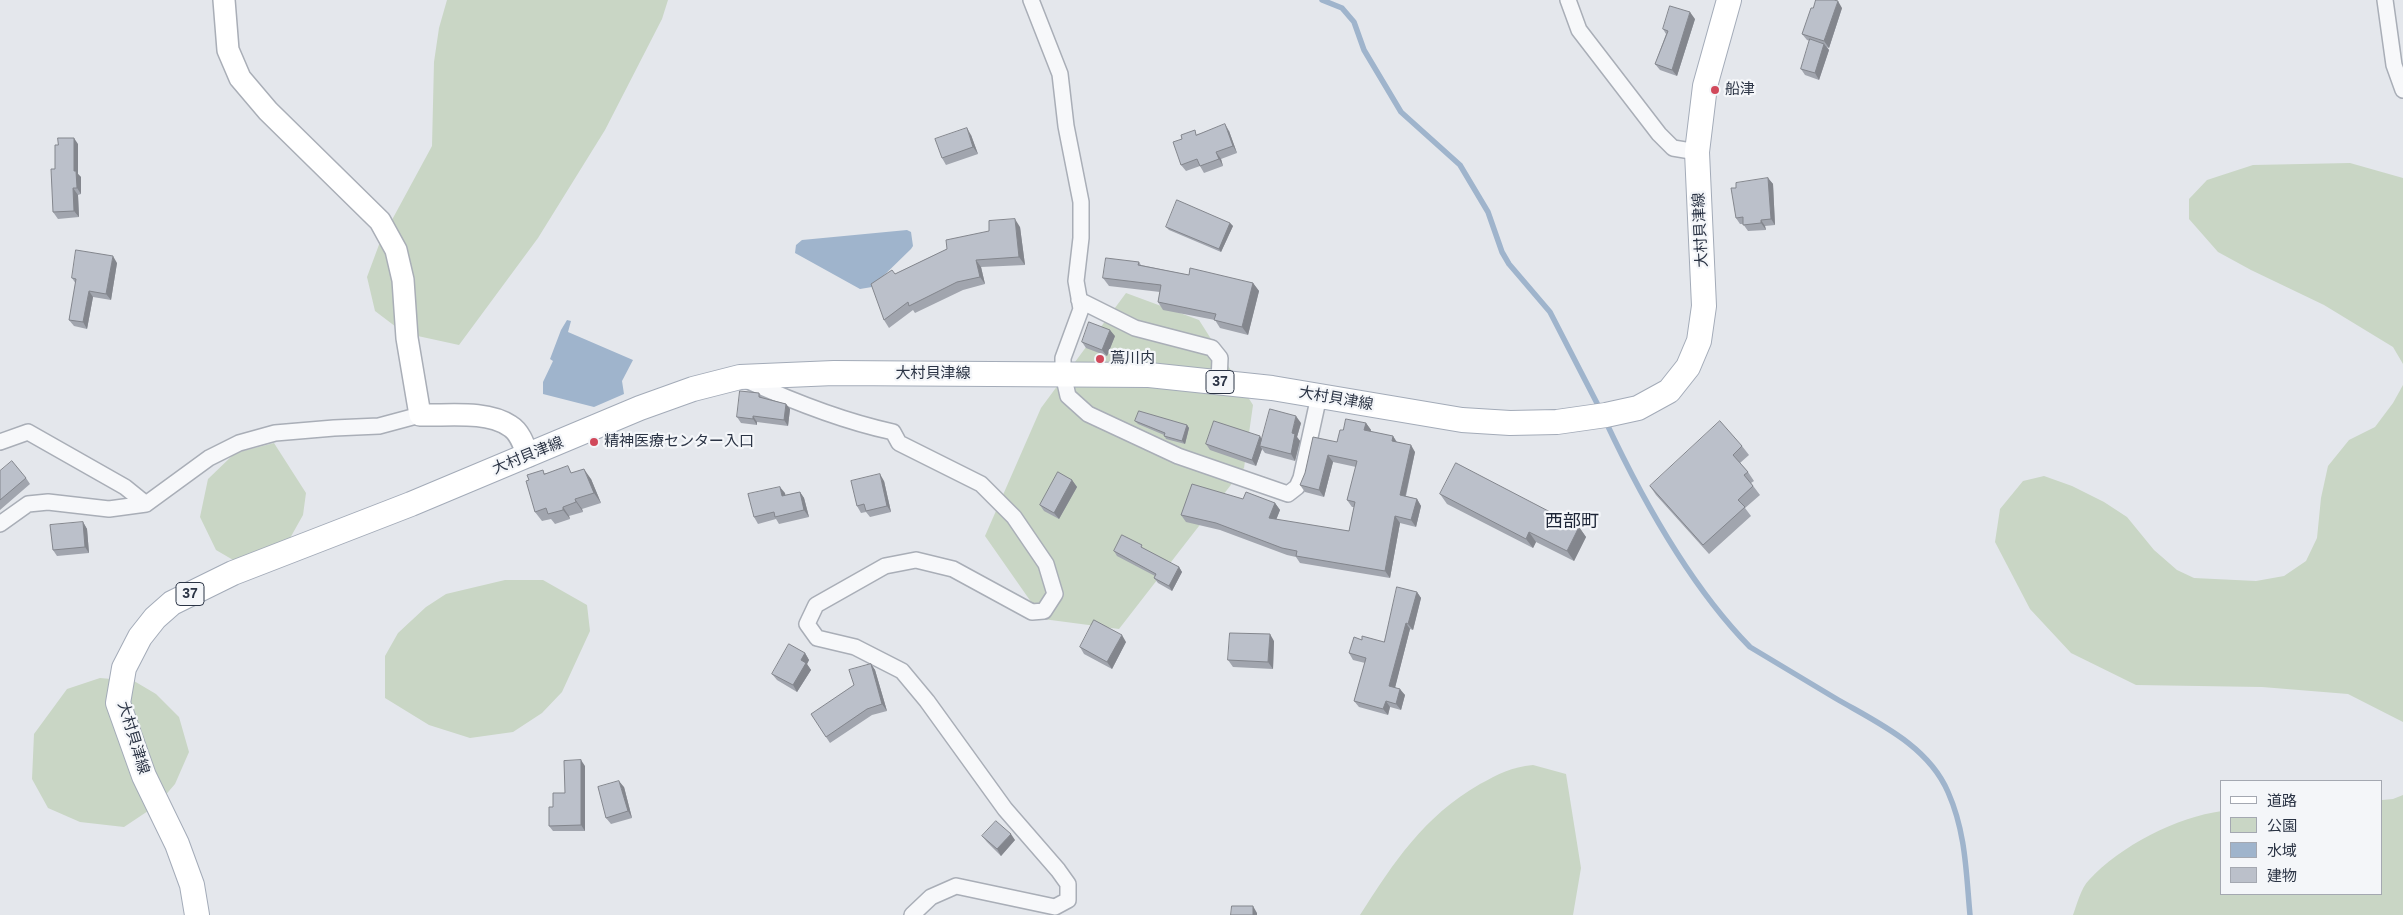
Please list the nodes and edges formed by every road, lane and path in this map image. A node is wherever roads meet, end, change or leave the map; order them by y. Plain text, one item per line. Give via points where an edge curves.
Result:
1 (224, 0) edge
2 (1031, 0) edge
3 (1568, 0) edge
4 (1729, 0) edge
5 (2385, 0) edge
6 (2403, 90) edge
7 (1697, 152) junction
8 (1079, 300) junction
9 (1063, 374) junction
10 (740, 377) junction
11 (1219, 382) junction
12 (1319, 396) junction
13 (420, 415) junction
14 (0, 442) edge
15 (528, 456) junction
16 (146, 504) junction
17 (0, 524) edge
18 (197, 915) edge
19 (912, 915) edge

1 - 13 street via 228,50 240,78 268,112 380,221 396,250 403,280 407,338
2 - 8 street via 1060,74 1066,126 1082,202 1082,238 1076,281
3 - 7 street via 1579,30 1659,134 1673,148
4 - 7 main road, 大村貝津線 / 37 via 1704,86
5 - 6 street via 2394,65
7 - 12 main road, 大村貝津線 / 37 via 1704,306 1698,341 1688,367 1669,391 1638,408 1556,422 1510,423 1462,420
8 - 9 street via 1081,309 1063,358
8 - 11 street via 1135,328 1212,348 1220,358
9 - 10 main road, 大村貝津線 / 37 via 834,373
9 - 11 main road, 大村貝津線 / 37 via 1149,375
9 - 12 street via 1068,396 1088,414 1178,456 1288,494 1297,487 1301,478
10 - 15 main road, 大村貝津線 / 37 via 640,408
10 - 19 street via 829,415 893,432 899,443 981,484 1014,517 1046,564 1055,594 1044,611 1032,612 952,569 916,560 885,566 816,605 807,624 817,638 856,647 902,671 1005,810 1068,884 1068,900 1055,907 956,886 931,897
11 - 12 main road, 大村貝津線 / 37
13 - 15 street via 484,416 502,422 522,439
13 - 16 street via 379,426 275,433 239,443 209,458
14 - 16 street via 28,432 125,487
15 - 18 main road, 大村貝津線 / 37 via 233,573 172,603 140,637 124,668 118,703 144,776 177,844 192,885
16 - 17 street via 109,509 48,502 28,504

